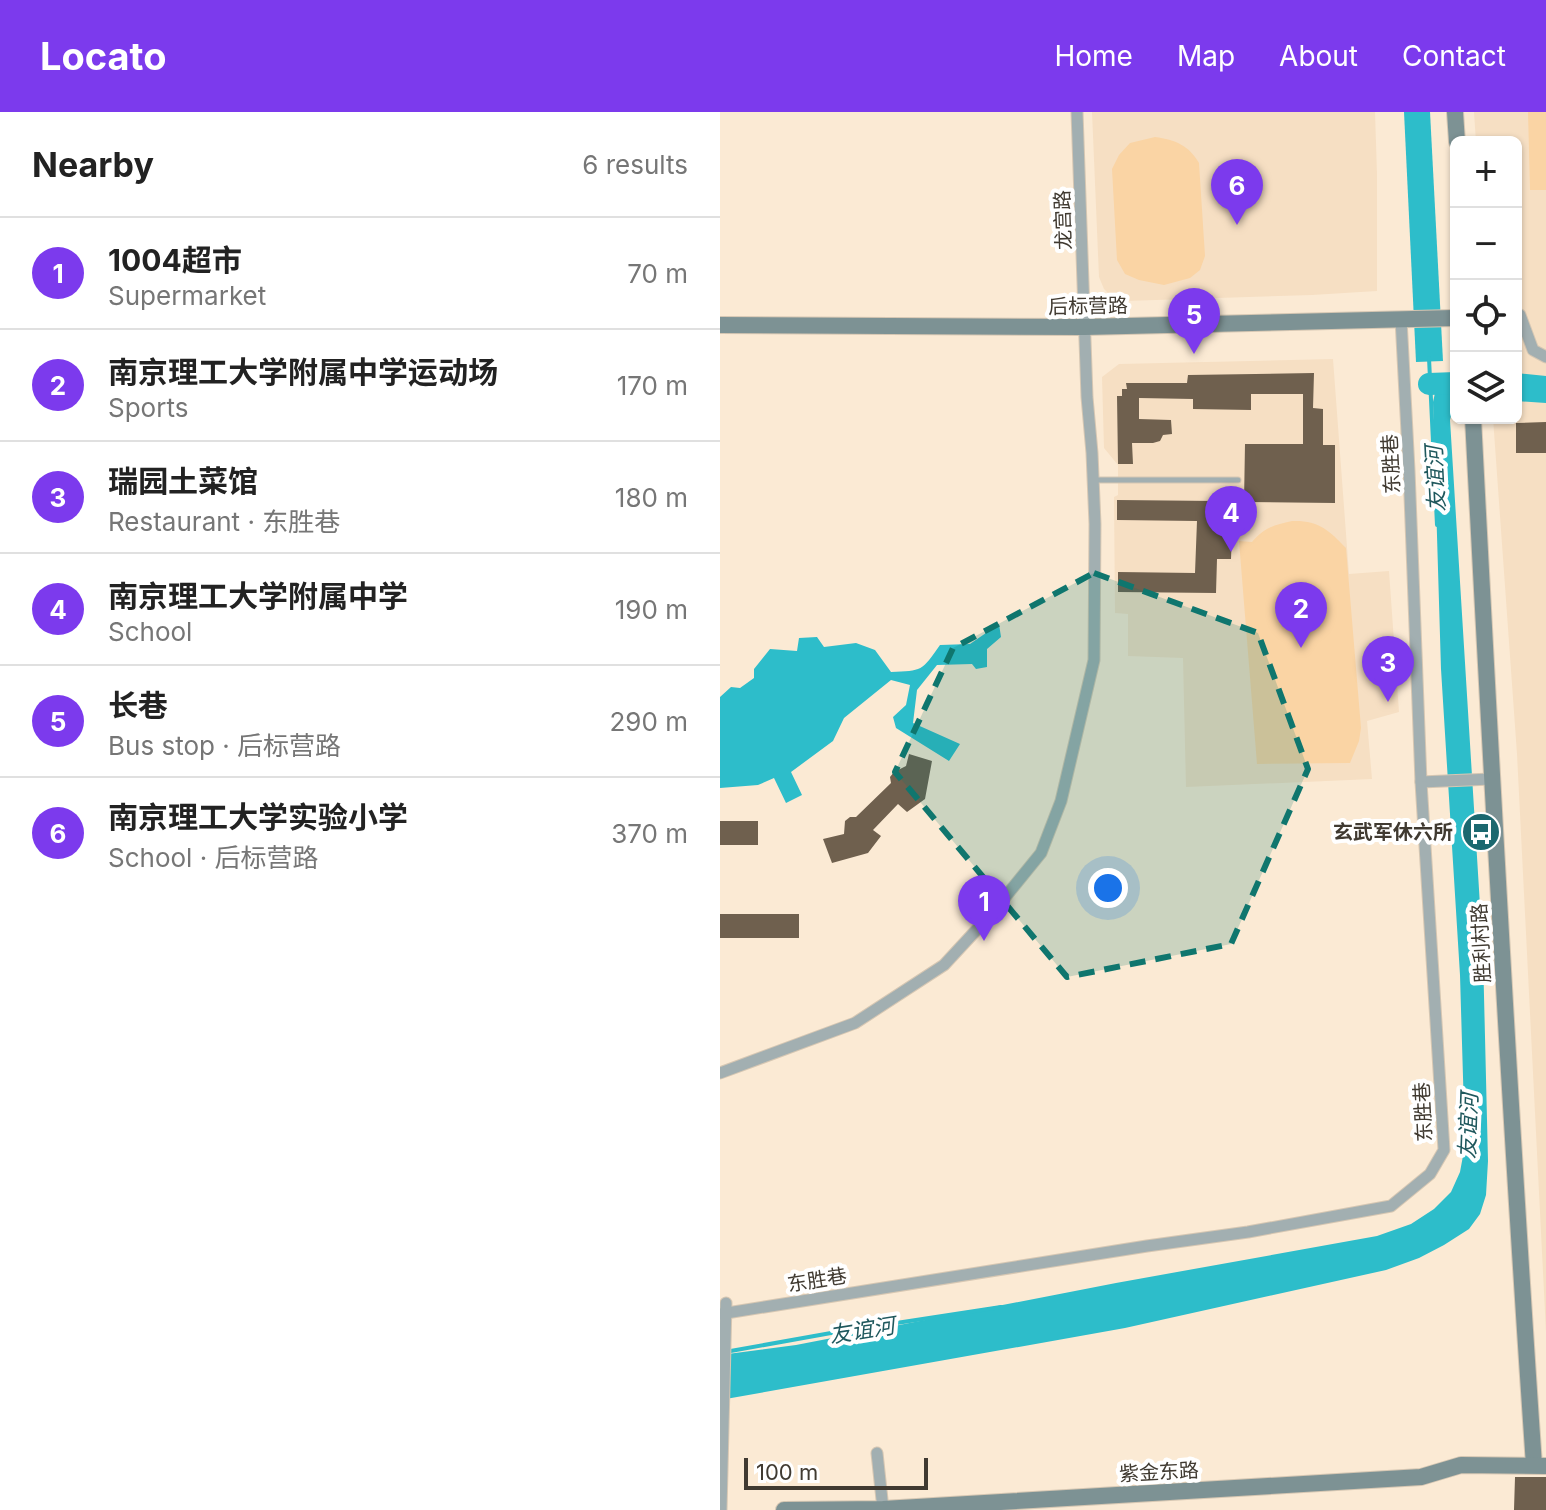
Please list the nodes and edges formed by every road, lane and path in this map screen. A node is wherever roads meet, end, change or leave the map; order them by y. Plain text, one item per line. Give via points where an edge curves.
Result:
1 (1077, 112) edge
2 (1455, 112) edge
3 (1457, 136) edge
4 (1450, 318) edge
5 (1401, 319) junction
6 (1522, 324) edge
7 (720, 325) edge
8 (1084, 327) junction
9 (1546, 357) edge
10 (1474, 424) edge
11 (1094, 480) junction
12 (1238, 480) dead end
13 (1491, 779) junction
14 (1427, 782) junction
15 (720, 1073) edge
16 (724, 1310) edge
17 (877, 1453) dead end
18 (1540, 1466) edge
19 (883, 1509) edge
20 (721, 1510) edge
21 (784, 1510) edge

1 - 8 street, 龙宫路
2 - 3 street
4 - 5 street, 后标营路
5 - 8 street, 后标营路
5 - 14 street, 东胜巷
6 - 9 street via 1533,350
7 - 8 street, 后标营路
8 - 11 street, 龙宫路
10 - 13 street, 胜利村路
11 - 12 lane
11 - 15 street, 龙宫路 via 1094,660 1061,801 1041,853 944,965 855,1023
13 - 14 street
13 - 18 street, 胜利村路 via 1515,1195
14 - 16 street, 东胜巷 via 1444,1150 1430,1174 1391,1206
16 - 20 street
17 - 19 street
18 - 19 street, 紫金东路 via 1461,1465 1421,1477
19 - 21 street, 紫金东路

